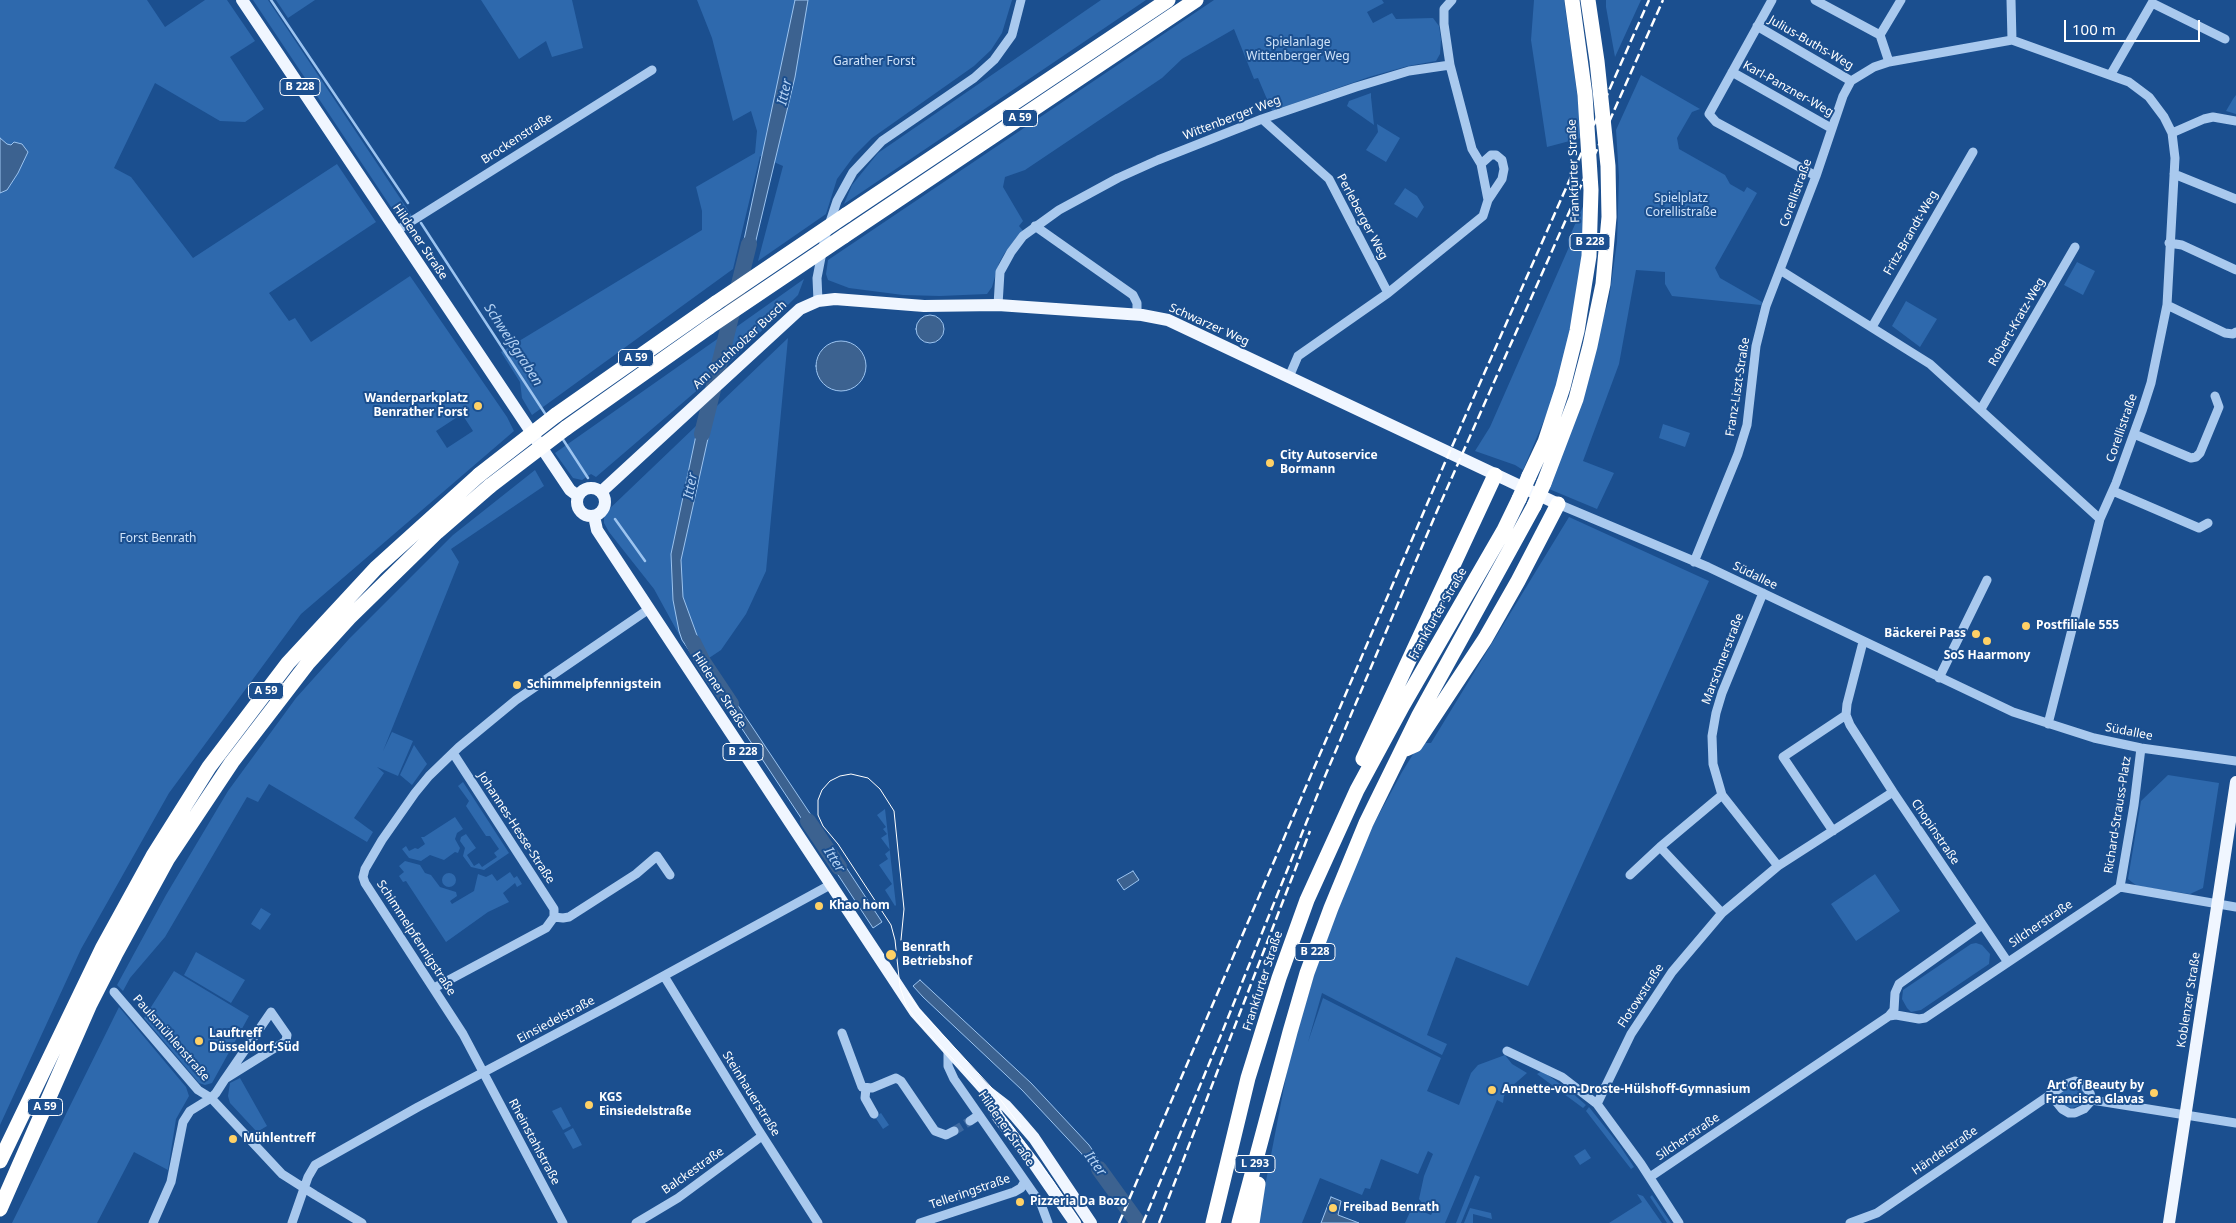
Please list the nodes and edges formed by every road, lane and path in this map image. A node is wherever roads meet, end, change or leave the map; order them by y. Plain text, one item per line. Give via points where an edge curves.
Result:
1 (242, 0) edge
2 (1021, 0) edge
3 (1168, 0) edge
4 (1196, 0) edge
5 (1452, 0) edge
6 (1572, 0) edge
7 (1588, 0) edge
8 (1597, 0) edge
9 (1772, 0) edge
10 (1816, 0) edge
11 (1901, 0) edge
12 (2011, 0) edge
13 (2150, 1) edge
14 (1827, 3) edge
15 (1758, 26) junction
16 (1880, 35) junction
17 (2225, 39) dead end
18 (2012, 40) junction
19 (1598, 61) junction
20 (1889, 62) junction
21 (1450, 65) junction
22 (652, 70) dead end
23 (1732, 72) junction
24 (2111, 74) junction
25 (1851, 80) junction
26 (1262, 119) junction
27 (2236, 121) edge
28 (1831, 128) junction
29 (2172, 133) junction
30 (1973, 152) dead end
31 (1481, 164) junction
32 (2174, 174) junction
33 (1816, 176) junction
34 (2236, 199) edge
35 (1488, 200) junction
36 (1035, 226) junction
37 (396, 231) junction
38 (2169, 243) junction
39 (2075, 247) dead end
40 (1780, 270) junction
41 (2236, 270) edge
42 (1388, 293) junction
43 (818, 301) junction
44 (998, 305) junction
45 (2167, 305) junction
46 (1136, 314) junction
47 (1872, 327) junction
48 (2236, 332) edge
49 (1289, 377) junction
50 (2215, 396) dead end
51 (1981, 409) junction
52 (2134, 434) junction
53 (1495, 475) junction
54 (2113, 491) junction
55 (601, 492) junction
56 (578, 496) junction
57 (1558, 504) junction
58 (594, 516) junction
59 (2100, 519) junction
60 (2208, 523) dead end
61 (1694, 562) junction
62 (1987, 580) dead end
63 (1763, 593) junction
64 (649, 609) junction
65 (1863, 642) junction
66 (1939, 678) junction
67 (1846, 715) junction
68 (2048, 724) junction
69 (2141, 748) junction
70 (1403, 750) junction
71 (453, 753) junction
72 (2236, 761) edge
73 (2236, 782) edge
74 (1357, 790) junction
75 (1893, 792) junction
76 (1722, 795) junction
77 (1833, 831) junction
78 (1660, 846) junction
79 (1778, 866) junction
80 (670, 875) dead end
81 (1630, 876) dead end
82 (830, 885) junction
83 (2120, 887) junction
84 (2217, 905) junction
85 (2236, 908) edge
86 (1722, 913) junction
87 (554, 917) junction
88 (1982, 925) junction
89 (109, 951) junction
90 (2007, 961) junction
91 (664, 976) junction
92 (434, 988) junction
93 (114, 992) dead end
94 (84, 1002) junction
95 (1889, 1016) junction
96 (842, 1033) dead end
97 (948, 1049) junction
98 (1507, 1051) dead end
99 (482, 1072) junction
100 (225, 1079) junction
101 (866, 1088) junction
102 (984, 1089) junction
103 (2050, 1094) junction
104 (211, 1098) junction
105 (2092, 1100) junction
106 (1597, 1104) junction
107 (1270, 1106) junction
108 (874, 1114) dead end
109 (979, 1115) junction
110 (2186, 1115) junction
111 (970, 1121) tunnel mouth
112 (2236, 1124) edge
113 (954, 1132) dead end
114 (762, 1136) junction
115 (0, 1161) edge
116 (1650, 1177) junction
117 (1025, 1182) junction
118 (304, 1188) junction
119 (1220, 1190) junction
120 (0, 1208) edge
121 (153, 1223) edge
122 (292, 1223) edge
123 (362, 1223) edge
124 (563, 1223) edge
125 (636, 1223) edge
126 (818, 1223) edge
127 (920, 1223) edge
128 (1048, 1223) edge
129 (1075, 1223) edge
130 (1091, 1223) edge
131 (1201, 1223) edge
132 (1213, 1223) edge
133 (1239, 1223) edge
134 (1252, 1223) edge
135 (1679, 1223) edge
136 (1850, 1223) edge
137 (2169, 1223) edge

1 - 37 main road, Hildener Straße / B 228
2 - 43 street via 1012,35 994,60 974,78 882,140 853,172 837,201 825,237 817,278
3 - 89 highway, A 59, bridge via 716,302 556,414 479,475 376,568 288,663 209,767 153,856
4 - 89 highway, A 59, bridge via 708,327 490,486 392,574 308,663 232,762
5 - 21 street via 1444,9
6 - 74 highway, Frankfurter Straße / B 228, bridge via 1587,114 1591,190 1589,256 1577,331 1563,387 1545,442 1504,530
7 - 19 highway, B 228
8 - 19 highway
9 - 15 street
10 - 14 street
11 - 16 street
12 - 18 street
13 - 17 street
13 - 24 street
14 - 16 street
15 - 23 street
15 - 25 street, Julius-Buths-Weg
16 - 20 street
18 - 20 street
18 - 24 street, Corellistraße
19 - 70 highway, B 228, bridge via 1609,192 1603,284 1576,399 1534,506 1419,714
20 - 25 street
21 - 26 street, Wittenberger Weg via 1409,71
21 - 31 street via 1472,149
22 - 37 street, Brockenstraße
23 - 28 street, Karl-Panzner-Weg
23 - 33 street via 1709,112 1710,116
24 - 29 street, Corellistraße via 2149,97
25 - 28 street, Corellistraße
26 - 36 street, Wittenberger Weg via 1118,178
26 - 42 street, Perleberger Weg via 1329,179
27 - 29 street via 2213,117
28 - 33 street, Corellistraße
29 - 32 street, Corellistraße
30 - 47 street, Fritz-Brandt-Weg
31 - 35 street
31 - 35 street via 1491,154 1502,160 1504,169 1502,179
32 - 34 street
32 - 38 street, Corellistraße
33 - 40 street, Corellistraße
35 - 42 street via 1483,216
36 - 44 street, Wittenberger Weg via 1011,252 1000,272
36 - 46 street via 1133,295 1137,303
37 - 56 main road, Hildener Straße / B 228 via 570,490
38 - 41 street via 2182,245
38 - 45 street, Corellistraße
39 - 51 street, Robert-Kratz-Weg
40 - 47 street
40 - 61 street, Franz-Liszt-Straße via 1758,337 1747,425 1740,449
42 - 49 street via 1298,356
43 - 44 main road, Schwarzer Weg via 835,299 924,306
43 - 55 main road, Am Buchholzer Busch via 800,310
44 - 46 main road, Schwarzer Weg
45 - 48 street via 2225,333
45 - 52 street, Corellistraße via 2151,383
46 - 49 main road, Schwarzer Weg via 1168,320
47 - 51 street via 1930,364
49 - 53 main road, Schwarzer Weg
50 - 52 street via 2219,407 2196,457 2190,458
51 - 59 street
52 - 54 street, Corellistraße
53 - 57 main road, Schwarzer Weg
53 - 74 highway via 1358,770
54 - 59 street, Corellistraße
54 - 60 street via 2199,528
55 - 56 main road via 591,488
55 - 58 main road via 604,508
56 - 58 main road, Hildener Straße / B 228 via 581,512
57 - 61 street, Südallee
57 - 70 highway via 1485,639 1415,745
58 - 64 main road, Hildener Straße / B 228 via 597,530
59 - 68 street, Corellistraße
61 - 63 street, Südallee
62 - 66 street
63 - 65 street, Südallee
63 - 76 street, Marschnerstraße via 1716,713 1712,736 1713,764
64 - 71 street, Schimmelpfennigstraße via 516,700
64 - 82 main road, Hildener Straße / B 228
65 - 66 street, Südallee
65 - 67 street
66 - 68 street, Südallee
67 - 75 street, Chopinstraße
67 - 77 street via 1783,757
68 - 69 street, Südallee
69 - 72 street, Südallee
69 - 83 street, Richard-Strauss-Platz
70 - 107 highway, B 228 via 1366,823 1331,908 1307,973
71 - 87 street, Johannes-Hesse-Straße via 554,909
71 - 92 street, Schimmelpfennigstraße via 415,794 382,840 363,877
73 - 84 main road, Koblenzer Straße
74 - 119 highway, Frankfurter Straße / B 228 via 1307,900 1278,978 1248,1078
75 - 77 street, Flotowstraße
75 - 88 street, Chopinstraße
76 - 78 street
76 - 79 street, Marschnerstraße
77 - 79 street, Flotowstraße
78 - 81 street
78 - 86 street
79 - 86 street, Flotowstraße
80 - 87 street via 657,856 636,874 569,917
82 - 91 street, Einsiedelstraße
82 - 97 main road, Hildener Straße / B 228 via 915,1012
83 - 84 street
83 - 90 street, Silcherstraße
84 - 85 street
84 - 110 main road, Koblenzer Straße
86 - 106 street, Flotowstraße via 1667,979 1631,1034
87 - 92 street via 546,928
88 - 90 street, Chopinstraße
88 - 95 street via 1899,984
89 - 94 highway, A 59
90 - 95 street, Silcherstraße via 1925,1018
91 - 99 street, Einsiedelstraße
91 - 114 street, Steinhauerstraße
92 - 99 street, Schimmelpfennigstraße
93 - 104 street, Paulsmühlenstraße via 198,1090
94 - 115 highway, A 59
94 - 120 highway, A 59
95 - 116 street, Silcherstraße
96 - 101 street via 860,1084
97 - 102 main road, Hildener Straße / B 228
97 - 109 street, Hildener Straße via 950,1072
98 - 106 street via 1562,1077
99 - 118 street, Einsiedelstraße via 315,1166
99 - 124 street, Rheinstahlstraße
100 - 100 street, Paulsmühlenstraße via 235,1064 271,1012 287,1035 286,1041
100 - 104 street, Paulsmühlenstraße
101 - 108 street via 865,1098
101 - 113 street via 896,1078 935,1130 946,1136
102 - 129 main road, Hildener Straße / B 228 via 998,1117
102 - 130 main road, Hildener Straße / B 228 via 1006,1106 1034,1138
103 - 105 street via 2069,1113 2084,1108
103 - 105 street, Händelstraße via 2066,1084 2078,1082 2086,1086
103 - 136 street, Händelstraße via 1877,1213
104 - 118 street, Paulsmühlenstraße via 282,1174
104 - 121 street via 190,1110 183,1122 171,1182
105 - 110 street
106 - 116 street
107 - 133 highway, L 293
107 - 134 highway, B 228 via 1270,1133
109 - 111 street
109 - 117 street, Hildener Straße
110 - 112 street
110 - 137 main road, Koblenzer Straße
114 - 125 street, Balckestraße via 678,1198
114 - 126 street, Steinhauerstraße
116 - 135 street
117 - 127 street, Telleringstraße via 1014,1192
117 - 128 street, Hildener Straße via 1041,1204
118 - 122 street, Einsiedelstraße
118 - 123 street, Paulsmühlenstraße
119 - 131 highway via 1212,1198
119 - 132 highway, Frankfurter Straße

